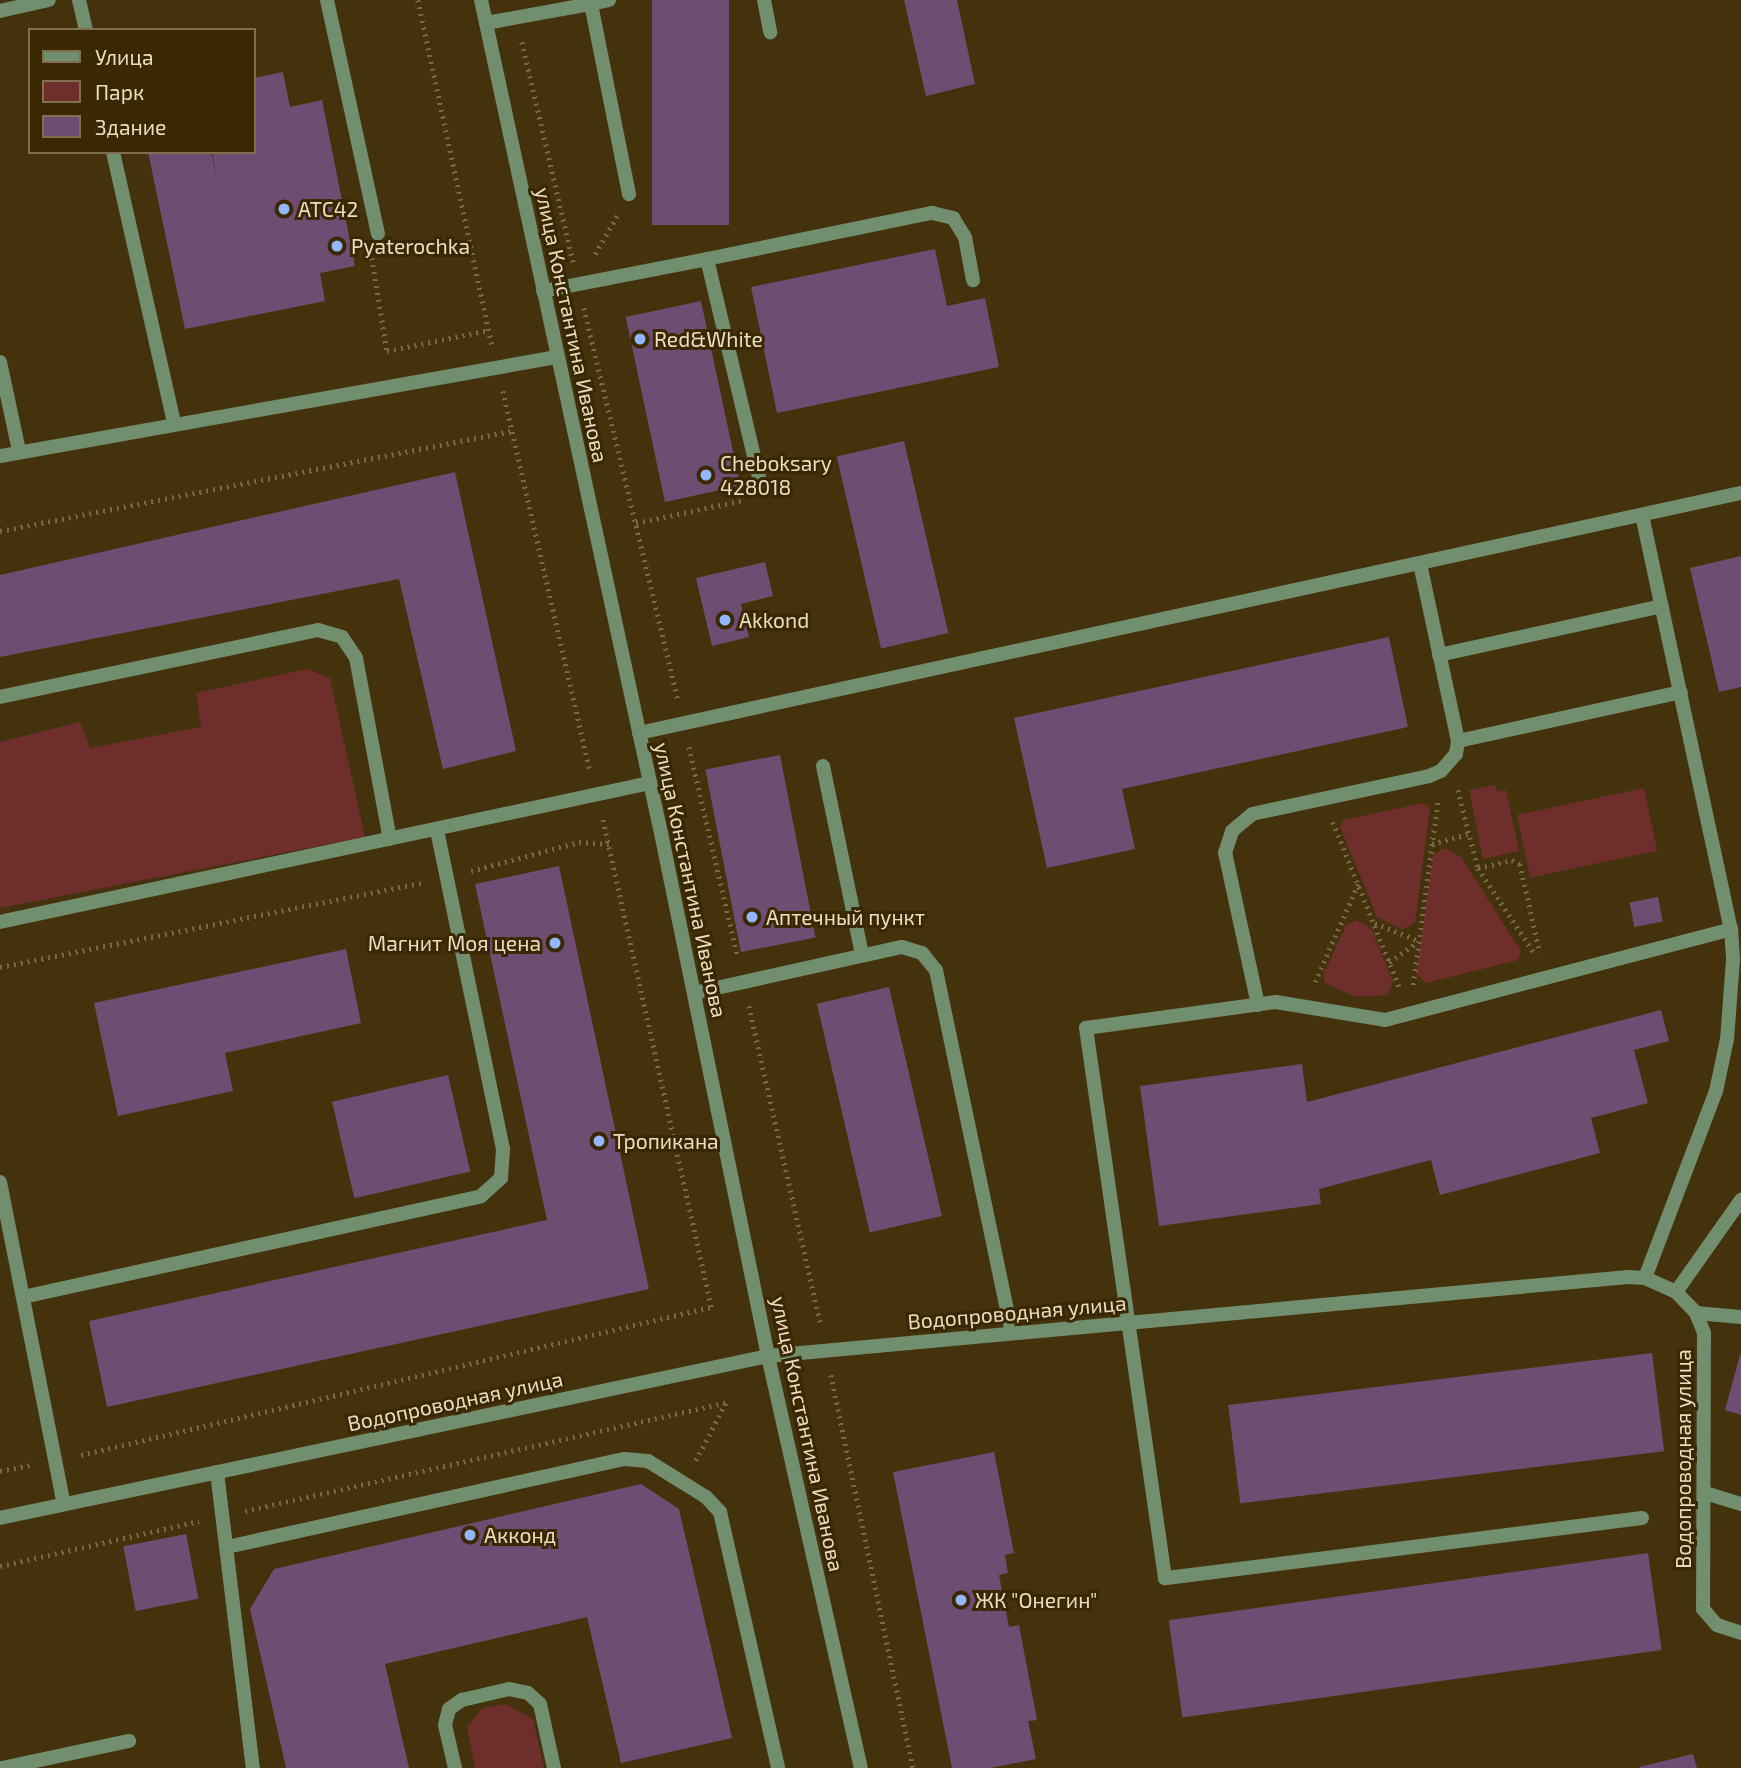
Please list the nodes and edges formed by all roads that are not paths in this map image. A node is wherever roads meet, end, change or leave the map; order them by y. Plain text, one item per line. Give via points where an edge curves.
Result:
1 (49, 0) edge
2 (79, 0) edge
3 (327, 0) edge
4 (481, 0) edge
5 (609, 0) edge
6 (764, 0) edge
7 (591, 4) junction
8 (0, 11) edge
9 (486, 23) junction
10 (86, 28) edge
11 (771, 32) dead end
12 (113, 154) edge
13 (629, 194) road end
14 (378, 233) road end
15 (707, 259) junction
16 (973, 280) dead end
17 (543, 292) junction
18 (557, 357) junction
19 (0, 362) edge
20 (174, 422) junction
21 (19, 451) junction
22 (0, 456) edge
23 (761, 486) road end
24 (1741, 493) edge
25 (1642, 515) junction
26 (1420, 564) junction
27 (1662, 606) junction
28 (1439, 655) junction
29 (1681, 692) junction
30 (0, 697) edge
31 (639, 733) junction
32 (1458, 741) junction
33 (823, 766) dead end
34 (650, 783) junction
35 (437, 829) junction
36 (390, 839) junction
37 (0, 922) edge
38 (1731, 929) junction
39 (862, 955) junction
40 (694, 993) junction
41 (1258, 1005) junction
42 (0, 1182) edge
43 (1741, 1200) edge
44 (1645, 1278) junction
45 (1676, 1292) junction
46 (23, 1297) junction
47 (1696, 1313) junction
48 (1741, 1317) edge
49 (1131, 1322) junction
50 (1012, 1333) junction
51 (768, 1356) junction
52 (217, 1472) junction
53 (1705, 1493) junction
54 (64, 1504) junction
55 (1741, 1504) edge
56 (0, 1518) edge
57 (1642, 1518) dead end
58 (227, 1547) junction
59 (1741, 1633) edge
60 (129, 1741) dead end
61 (2, 1768) edge
62 (253, 1768) edge
63 (455, 1768) edge
64 (554, 1768) edge
65 (778, 1768) edge
66 (861, 1768) edge

1 - 8 street
2 - 10 street
3 - 14 street
4 - 9 street, улица Константина Иванова
5 - 7 street
6 - 11 street
7 - 9 street
7 - 13 street
9 - 17 street, улица Константина Иванова
12 - 20 street
15 - 16 street via 932,212 953,218 965,237
15 - 17 street
15 - 23 street
17 - 18 street, улица Константина Иванова
18 - 20 street
18 - 31 street, улица Константина Иванова
19 - 21 street
20 - 21 street
21 - 22 street
24 - 25 street
25 - 26 street
25 - 27 street
26 - 28 street
26 - 31 street
27 - 28 street
27 - 29 street
28 - 32 street
29 - 32 street
29 - 38 street
30 - 36 street via 318,631 342,638 356,658
31 - 34 street, улица Константина Иванова
32 - 41 street via 1446,766 1252,814 1228,840 1226,853
33 - 39 street
34 - 35 street
34 - 40 street, улица Константина Иванова
35 - 36 street
35 - 46 street via 503,1149 501,1178 481,1196
36 - 37 street
38 - 41 street via 1385,1020 1360,1019 1306,1004
38 - 44 street via 1732,989 1721,1069 1696,1152
39 - 40 street
39 - 50 street via 902,947 922,953 936,970
40 - 51 street, улица Константина Иванова
41 - 49 street via 1086,1028
42 - 46 street
43 - 45 street
44 - 45 street, Водопроводная улица
44 - 49 street, Водопроводная улица
45 - 47 street, Водопроводная улица
46 - 54 street
47 - 48 street
47 - 53 street, Водопроводная улица via 1707,1358
49 - 50 street, Водопроводная улица
49 - 57 street via 1165,1578
50 - 51 street, Водопроводная улица
51 - 52 street, Водопроводная улица
51 - 66 street, улица Константина Иванова
52 - 54 street, Водопроводная улица
52 - 58 street
53 - 55 street
53 - 59 street, Водопроводная улица via 1703,1609 1717,1625
54 - 56 street, Водопроводная улица
58 - 62 street
58 - 65 street via 624,1459 648,1461 706,1497 724,1521
60 - 61 street
63 - 64 street via 445,1725 449,1709 462,1700 509,1689 528,1693 540,1704

